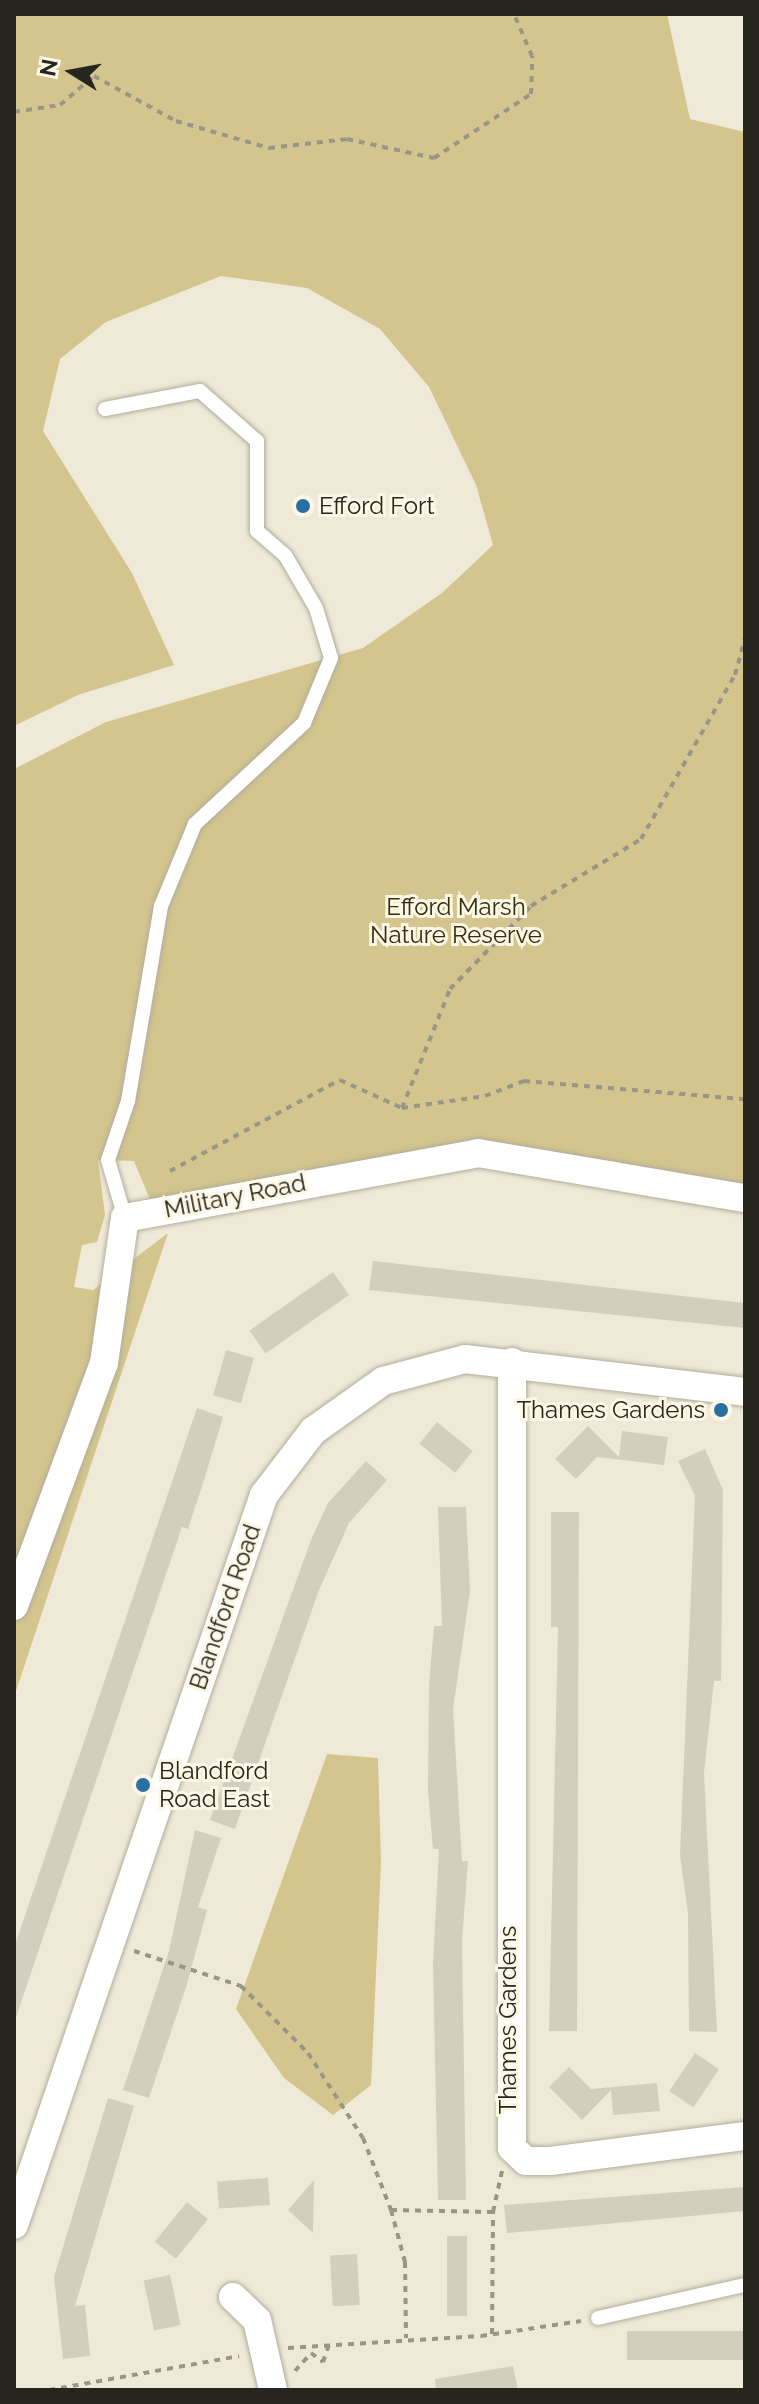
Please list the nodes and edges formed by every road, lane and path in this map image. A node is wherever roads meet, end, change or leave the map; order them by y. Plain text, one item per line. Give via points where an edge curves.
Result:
1 (514, 14) edge
2 (14, 112) edge
3 (105, 409) dead end
4 (745, 638) edge
5 (745, 1099) edge
6 (402, 1108) junction
7 (170, 1171) dead end
8 (745, 1198) edge
9 (125, 1218) junction
10 (512, 1362) junction
11 (745, 1392) edge
12 (14, 1606) edge
13 (109, 1943) junction
14 (745, 2136) edge
15 (521, 2155) junction
16 (391, 2210) junction
17 (493, 2212) junction
18 (14, 2225) edge
19 (745, 2285) edge
20 (233, 2297) dead end
21 (598, 2318) joint
22 (492, 2334) junction
23 (406, 2338) junction
24 (329, 2345) junction
25 (267, 2355) junction
26 (49, 2390) edge
27 (273, 2390) edge

1 - 2 path via 532,56 531,94 434,158 347,139 269,148 176,121 94,76 60,105
3 - 9 lane via 166,392 200,391 257,441 257,531 285,555 309,595 331,658 304,723 195,824 161,906 128,1101 108,1160
4 - 6 path via 735,675 641,839 531,906 450,989
5 - 6 path via 524,1081 485,1096
6 - 7 path via 340,1080
8 - 9 street, Military Road via 478,1153
9 - 12 street via 104,1363
10 - 11 street, Blandford Road
10 - 13 street, Blandford Road via 465,1359 383,1381 325,1421 278,1473 264,1495
10 - 15 street, Thames Gardens via 507,2124
13 - 16 path via 241,1986 275,2013 363,2138
13 - 18 street, Blandford Road
14 - 15 street via 550,2161
15 - 17 path via 497,2175
16 - 17 path
16 - 23 path via 405,2262
17 - 22 path
19 - 21 lane
20 - 25 street via 257,2320
21 - 22 path
22 - 23 path
23 - 24 path
24 - 25 path
24 - 25 path via 323,2362 311,2353 301,2373
25 - 26 path
25 - 27 street

